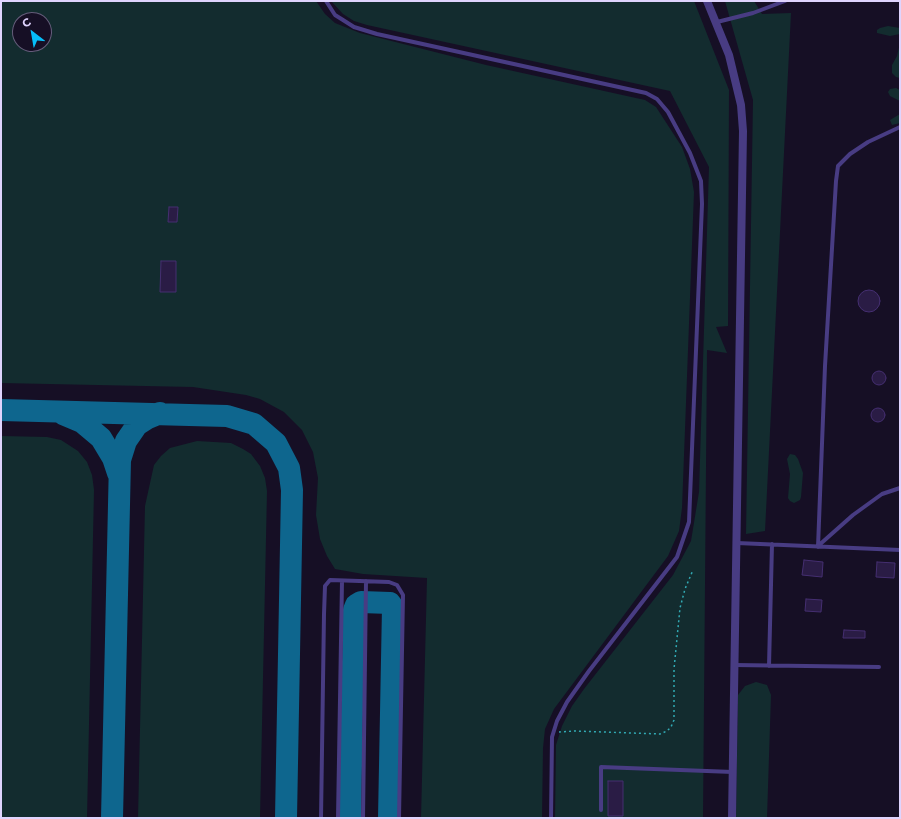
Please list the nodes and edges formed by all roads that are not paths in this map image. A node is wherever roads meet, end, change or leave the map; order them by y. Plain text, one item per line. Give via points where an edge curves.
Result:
1 (326, 1) edge
2 (707, 1) edge
3 (785, 1) edge
4 (717, 22) junction
5 (900, 127) edge
6 (900, 488) edge
7 (736, 543) junction
8 (772, 544) junction
9 (818, 547) junction
10 (900, 550) edge
11 (342, 581) junction
12 (366, 581) junction
13 (734, 665) junction
14 (769, 666) junction
15 (879, 667) dead end
16 (733, 772) junction
17 (601, 810) dead end
18 (321, 818) edge
19 (338, 818) edge
20 (363, 818) edge
21 (399, 818) edge
22 (551, 818) edge
23 (732, 818) edge

1 - 22 lane via 335,15 354,26 377,34 646,94 657,99 668,112 698,170 702,204 690,522 677,557 567,702 557,721 553,733
2 - 4 street
3 - 4 lane via 753,13
4 - 7 street via 730,55 736,80 743,131
5 - 9 lane via 868,142 838,166
6 - 9 lane via 882,494 852,515
7 - 8 lane
7 - 13 street
8 - 9 lane
8 - 14 lane
9 - 10 lane
11 - 12 lane
11 - 18 lane via 330,580 325,586
11 - 19 lane
12 - 20 lane
12 - 21 lane via 389,582 397,585 404,595
13 - 14 lane
13 - 16 street
14 - 15 lane
16 - 17 lane via 601,767
16 - 23 street

